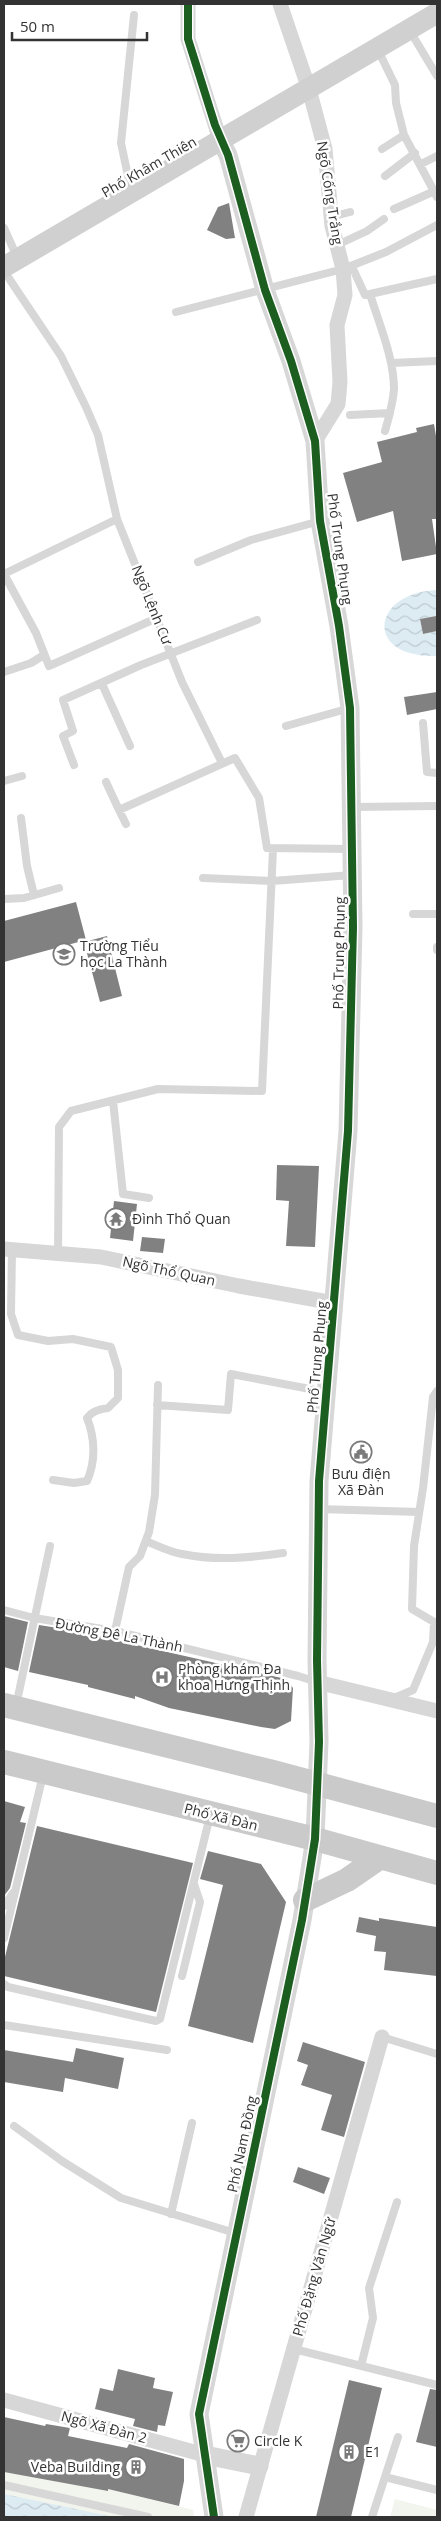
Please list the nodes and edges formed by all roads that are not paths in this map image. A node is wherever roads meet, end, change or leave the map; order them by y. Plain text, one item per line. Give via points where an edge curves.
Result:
1 (188, 4) edge
2 (280, 4) edge
3 (437, 12) edge
4 (134, 15) dead end
5 (410, 29) junction
6 (377, 49) junction
7 (437, 76) edge
8 (309, 89) junction
9 (404, 135) junction
10 (220, 140) junction
11 (382, 149) dead end
12 (415, 153) junction
13 (437, 156) edge
14 (421, 164) junction
15 (386, 176) dead end
16 (134, 190) junction
17 (436, 192) edge
18 (394, 209) dead end
19 (350, 212) dead end
20 (331, 217) junction
21 (384, 219) dead end
22 (437, 225) edge
23 (4, 228) edge
24 (337, 245) junction
25 (8, 266) edge
26 (343, 269) junction
27 (437, 279) edge
28 (265, 290) junction
29 (370, 294) junction
30 (176, 312) dead end
31 (437, 361) edge
32 (391, 363) junction
33 (390, 413) junction
34 (350, 415) dead end
35 (385, 431) dead end
36 (315, 441) junction
37 (117, 519) junction
38 (320, 521) junction
39 (198, 562) dead end
40 (4, 574) edge
41 (157, 618) junction
42 (257, 620) dead end
43 (171, 654) junction
44 (44, 655) junction
45 (4, 672) edge
46 (102, 684) junction
47 (350, 708) junction
48 (423, 723) dead end
49 (286, 726) dead end
50 (130, 746) dead end
51 (222, 763) junction
52 (74, 765) dead end
53 (437, 773) edge
54 (22, 776) dead end
55 (4, 781) edge
56 (106, 782) dead end
57 (351, 806) dead end
58 (437, 806) edge
59 (120, 810) junction
60 (21, 818) dead end
61 (126, 824) dead end
62 (273, 849) junction
63 (352, 849) junction
64 (352, 875) junction
65 (203, 878) dead end
66 (272, 881) junction
67 (60, 888) dead end
68 (34, 895) junction
69 (4, 900) edge
70 (413, 914) dead end
71 (437, 914) edge
72 (113, 1101) junction
73 (150, 1198) dead end
74 (8, 1250) edge
75 (58, 1254) junction
76 (334, 1303) junction
77 (158, 1385) dead end
78 (437, 1391) edge
79 (326, 1392) junction
80 (157, 1405) junction
81 (53, 1480) dead end
82 (319, 1509) junction
83 (419, 1512) junction
84 (146, 1541) junction
85 (50, 1546) dead end
86 (283, 1553) dead end
87 (4, 1610) edge
88 (34, 1618) junction
89 (115, 1631) junction
90 (317, 1682) junction
91 (392, 1699) junction
92 (10, 1707) edge
93 (437, 1710) edge
94 (4, 1762) edge
95 (44, 1772) junction
96 (316, 1784) junction
97 (210, 1815) junction
98 (437, 1816) edge
99 (315, 1839) junction
100 (379, 1858) junction
101 (437, 1873) edge
102 (194, 1884) junction
103 (15, 1891) junction
104 (305, 1900) junction
105 (4, 1906) edge
106 (4, 1938) edge
107 (182, 1976) dead end
108 (4, 1984) edge
109 (4, 2025) edge
110 (382, 2037) joint
111 (167, 2050) dead end
112 (437, 2054) edge
113 (192, 2123) dead end
114 (14, 2126) dead end
115 (397, 2202) dead end
116 (171, 2214) junction
117 (235, 2233) junction
118 (294, 2348) junction
119 (361, 2366) junction
120 (437, 2385) edge
121 (4, 2400) edge
122 (398, 2437) dead end
123 (204, 2455) junction
124 (259, 2466) junction
125 (385, 2476) junction
126 (4, 2485) edge
127 (437, 2490) edge
128 (148, 2517) edge
129 (214, 2517) edge
130 (246, 2517) edge
131 (372, 2517) edge

1 - 10 street via 188,39
2 - 8 street, Ngõ Cống Trắng
3 - 5 main road, Phố Khâm Thiên
4 - 16 lane via 121,143
5 - 6 main road, Phố Khâm Thiên
5 - 7 lane
6 - 8 main road, Phố Khâm Thiên
6 - 9 lane via 395,85
8 - 10 main road, Phố Khâm Thiên
8 - 20 street, Ngõ Cống Trắng via 325,149
9 - 11 lane
9 - 12 lane
10 - 16 main road, Phố Khâm Thiên
10 - 28 street, Phố Trung Phụng via 228,155
12 - 14 lane
12 - 15 lane
13 - 14 lane
14 - 17 lane
16 - 25 main road, Phố Khâm Thiên
17 - 18 lane
19 - 20 lane
20 - 24 street, Ngõ Cống Trắng
21 - 24 lane via 368,231
22 - 26 lane via 386,252
23 - 25 lane, Ngõ Lệnh Cư
24 - 26 street, Ngõ Cống Trắng
25 - 37 lane, Ngõ Lệnh Cư via 62,356 98,434
26 - 28 lane
26 - 29 lane via 354,270 365,295
26 - 36 street, Ngõ Cống Trắng via 345,295 336,325 340,382 338,404
27 - 29 lane
28 - 30 lane
28 - 36 street, Phố Trung Phụng
29 - 32 lane
31 - 32 lane
32 - 33 lane via 394,388
33 - 34 lane
33 - 35 lane
36 - 38 street, Phố Trung Phụng
37 - 40 lane
37 - 41 lane, Ngõ Lệnh Cư
38 - 39 lane via 251,540
38 - 47 street, Phố Trung Phụng
40 - 44 lane via 36,633
41 - 43 lane, Ngõ Lệnh Cư
41 - 44 lane via 49,666
42 - 43 lane
43 - 46 lane
43 - 51 lane, Ngõ Lệnh Cư
44 - 45 lane
46 - 50 lane
46 - 52 lane via 63,700 73,731 63,736
47 - 49 lane
47 - 63 street, Phố Trung Phụng
48 - 53 lane via 427,772
51 - 59 lane
51 - 62 lane via 235,758 259,798 268,848
54 - 55 lane
56 - 59 lane
57 - 58 lane
59 - 61 lane
60 - 68 lane
62 - 63 lane
62 - 66 lane
63 - 64 street, Phố Trung Phụng
64 - 66 lane
64 - 76 street, Phố Trung Phụng via 348,1131
65 - 66 lane
66 - 72 lane via 262,1091 158,1090
67 - 68 lane
68 - 69 lane
70 - 71 lane
72 - 73 lane via 123,1194
72 - 75 lane via 70,1111 59,1127
74 - 75 street, Ngõ Thổ Quan
74 - 81 lane via 11,1314 18,1335 111,1347 118,1370 118,1398 108,1408 99,1409 87,1418 93,1444 93,1466 87,1481
75 - 76 street, Ngõ Thổ Quan via 101,1257
76 - 79 street, Phố Trung Phụng
77 - 80 lane
78 - 83 lane via 433,1397
79 - 80 lane via 232,1374 228,1410
79 - 82 street, Phố Trung Phụng
80 - 84 lane via 155,1495
82 - 83 lane
82 - 90 street, Phố Trung Phụng
83 - 91 lane via 414,1546 412,1609 434,1622 433,1642 413,1690
84 - 86 lane via 181,1554 213,1558 249,1558
84 - 89 lane via 140,1556 129,1567
85 - 88 lane
87 - 88 lane, Đường Đê La Thành
88 - 89 lane, Đường Đê La Thành
88 - 92 lane
89 - 90 lane, Đường Đê La Thành
90 - 91 street, Đường Đê La Thành
90 - 96 street, Phố Trung Phụng via 319,1742
91 - 93 street, Đường Đê La Thành
92 - 96 main road
94 - 95 main road, Phố Xã Đàn
95 - 97 main road, Phố Xã Đàn
95 - 103 lane
96 - 98 main road
96 - 99 street, Phố Trung Phụng
97 - 99 main road, Phố Xã Đàn
97 - 102 lane
99 - 100 main road, Phố Xã Đàn
99 - 104 street, Phố Nam Đồng
100 - 101 main road, Phố Xã Đàn
100 - 104 main road via 347,1880
102 - 107 lane via 200,1902
102 - 108 lane via 160,2019 156,2021
103 - 105 lane
103 - 106 lane
104 - 117 street, Phố Nam Đồng
109 - 111 lane
110 - 112 lane
110 - 118 street, Phố Đặng Văn Ngữ
113 - 116 lane
114 - 116 lane via 104,2189
115 - 119 lane via 369,2288 373,2318
116 - 117 lane
117 - 123 street, Phố Nam Đồng via 199,2414
118 - 119 lane
118 - 124 street, Phố Đặng Văn Ngữ
119 - 120 lane
121 - 123 street, Ngõ Xã Đàn 2
122 - 125 lane
123 - 124 street
123 - 129 street
124 - 130 street, Phố Đặng Văn Ngữ
125 - 127 lane
125 - 131 lane
126 - 128 lane

